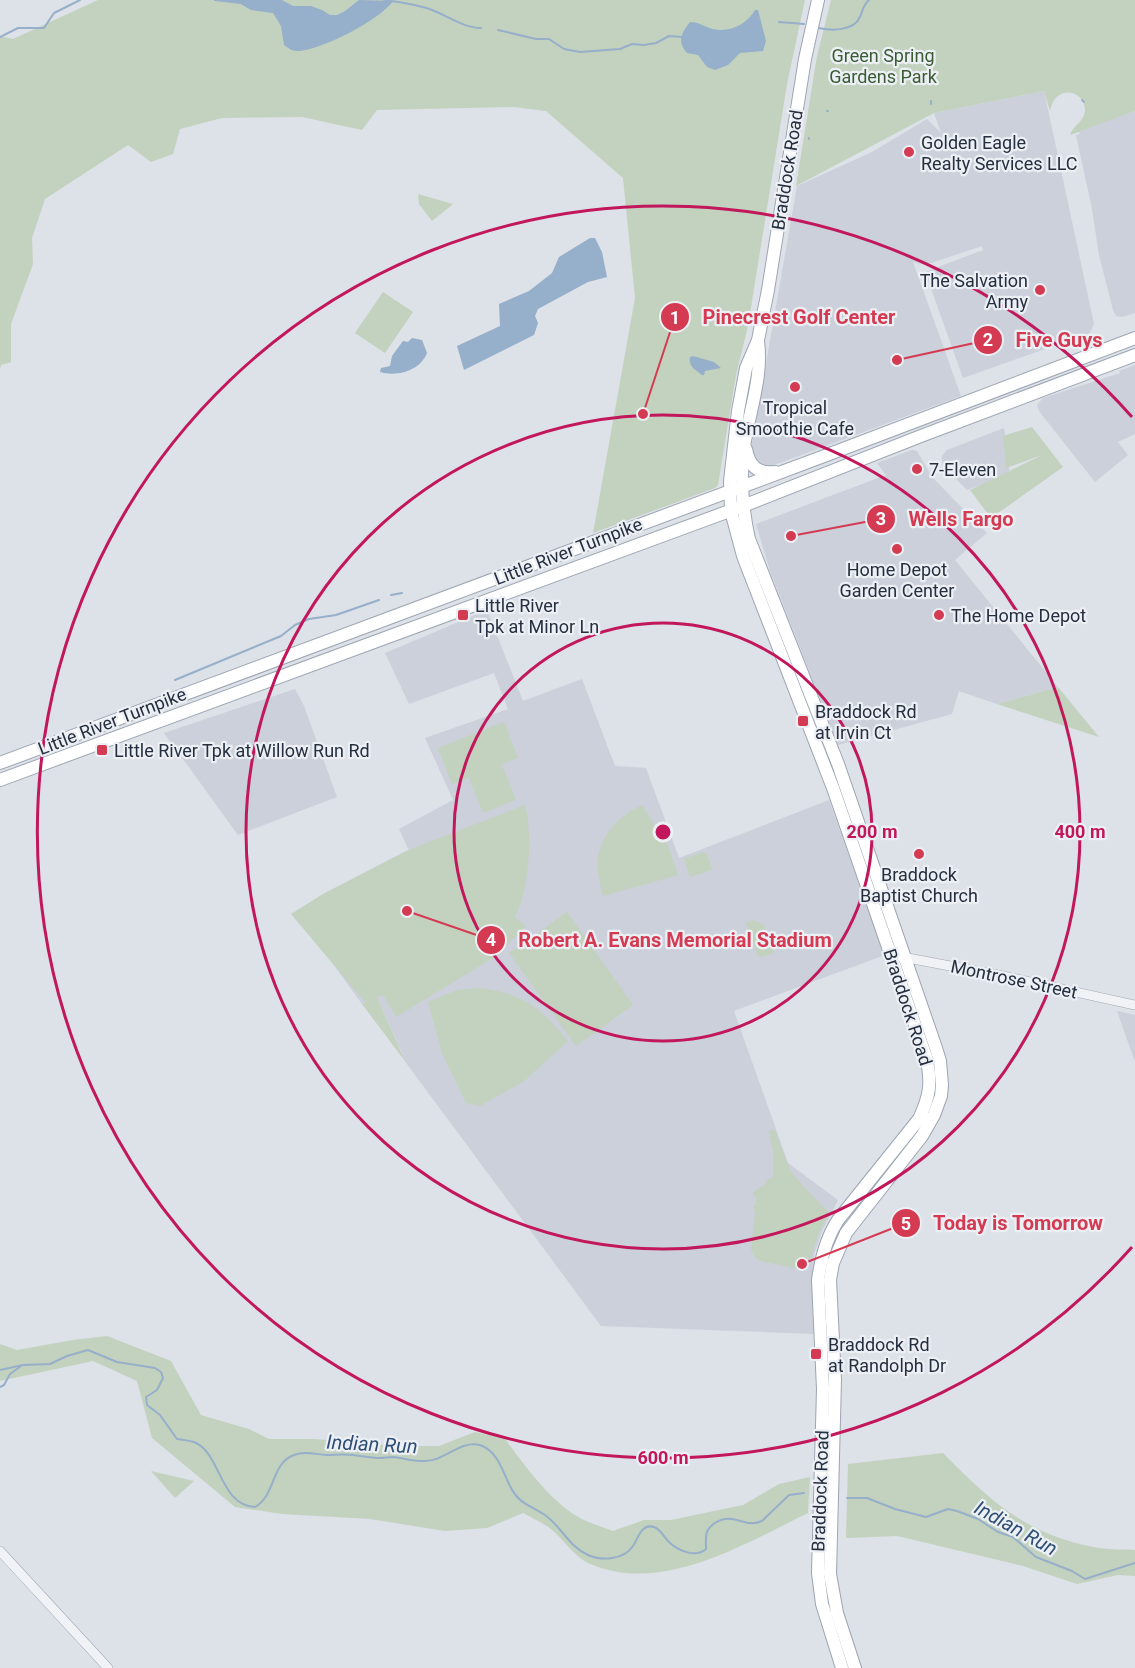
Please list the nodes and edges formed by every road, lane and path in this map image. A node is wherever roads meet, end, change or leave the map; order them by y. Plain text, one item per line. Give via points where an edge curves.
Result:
1 (818, 0) edge
2 (1135, 338) edge
3 (758, 340) junction
4 (1135, 355) edge
5 (746, 440) junction
6 (782, 471) junction
7 (736, 488) junction
8 (737, 508) junction
9 (0, 763) edge
10 (0, 780) edge
11 (892, 955) junction
12 (905, 956) junction
13 (1135, 1005) edge
14 (0, 1551) edge
15 (108, 1668) edge
16 (842, 1668) edge
17 (855, 1668) edge

1 - 3 main road, Braddock Road
2 - 6 main road, Little River Turnpike
3 - 5 main road, Braddock Road via 760,359
3 - 7 main road, Braddock Road via 746,368 738,411 731,462
4 - 8 main road, Little River Turnpike
5 - 6 main road via 747,456 756,469
5 - 7 main road, Braddock Road
6 - 7 main road, Little River Turnpike
7 - 8 main road, Braddock Road
7 - 9 main road, Little River Turnpike
8 - 10 main road, Little River Turnpike
8 - 11 main road, Braddock Road via 743,556 833,788
8 - 12 main road, Braddock Road via 838,764
11 - 12 street, Montrose Street
11 - 16 main road, Braddock Road via 926,1057 930,1080 927,1102 910,1130 834,1227 820,1262 818,1280 823,1389 819,1588
12 - 13 street, Montrose Street
12 - 17 main road, Braddock Road via 940,1061 941,1096 926,1130 846,1233 830,1280 835,1389 830,1574 837,1614
14 - 15 street

